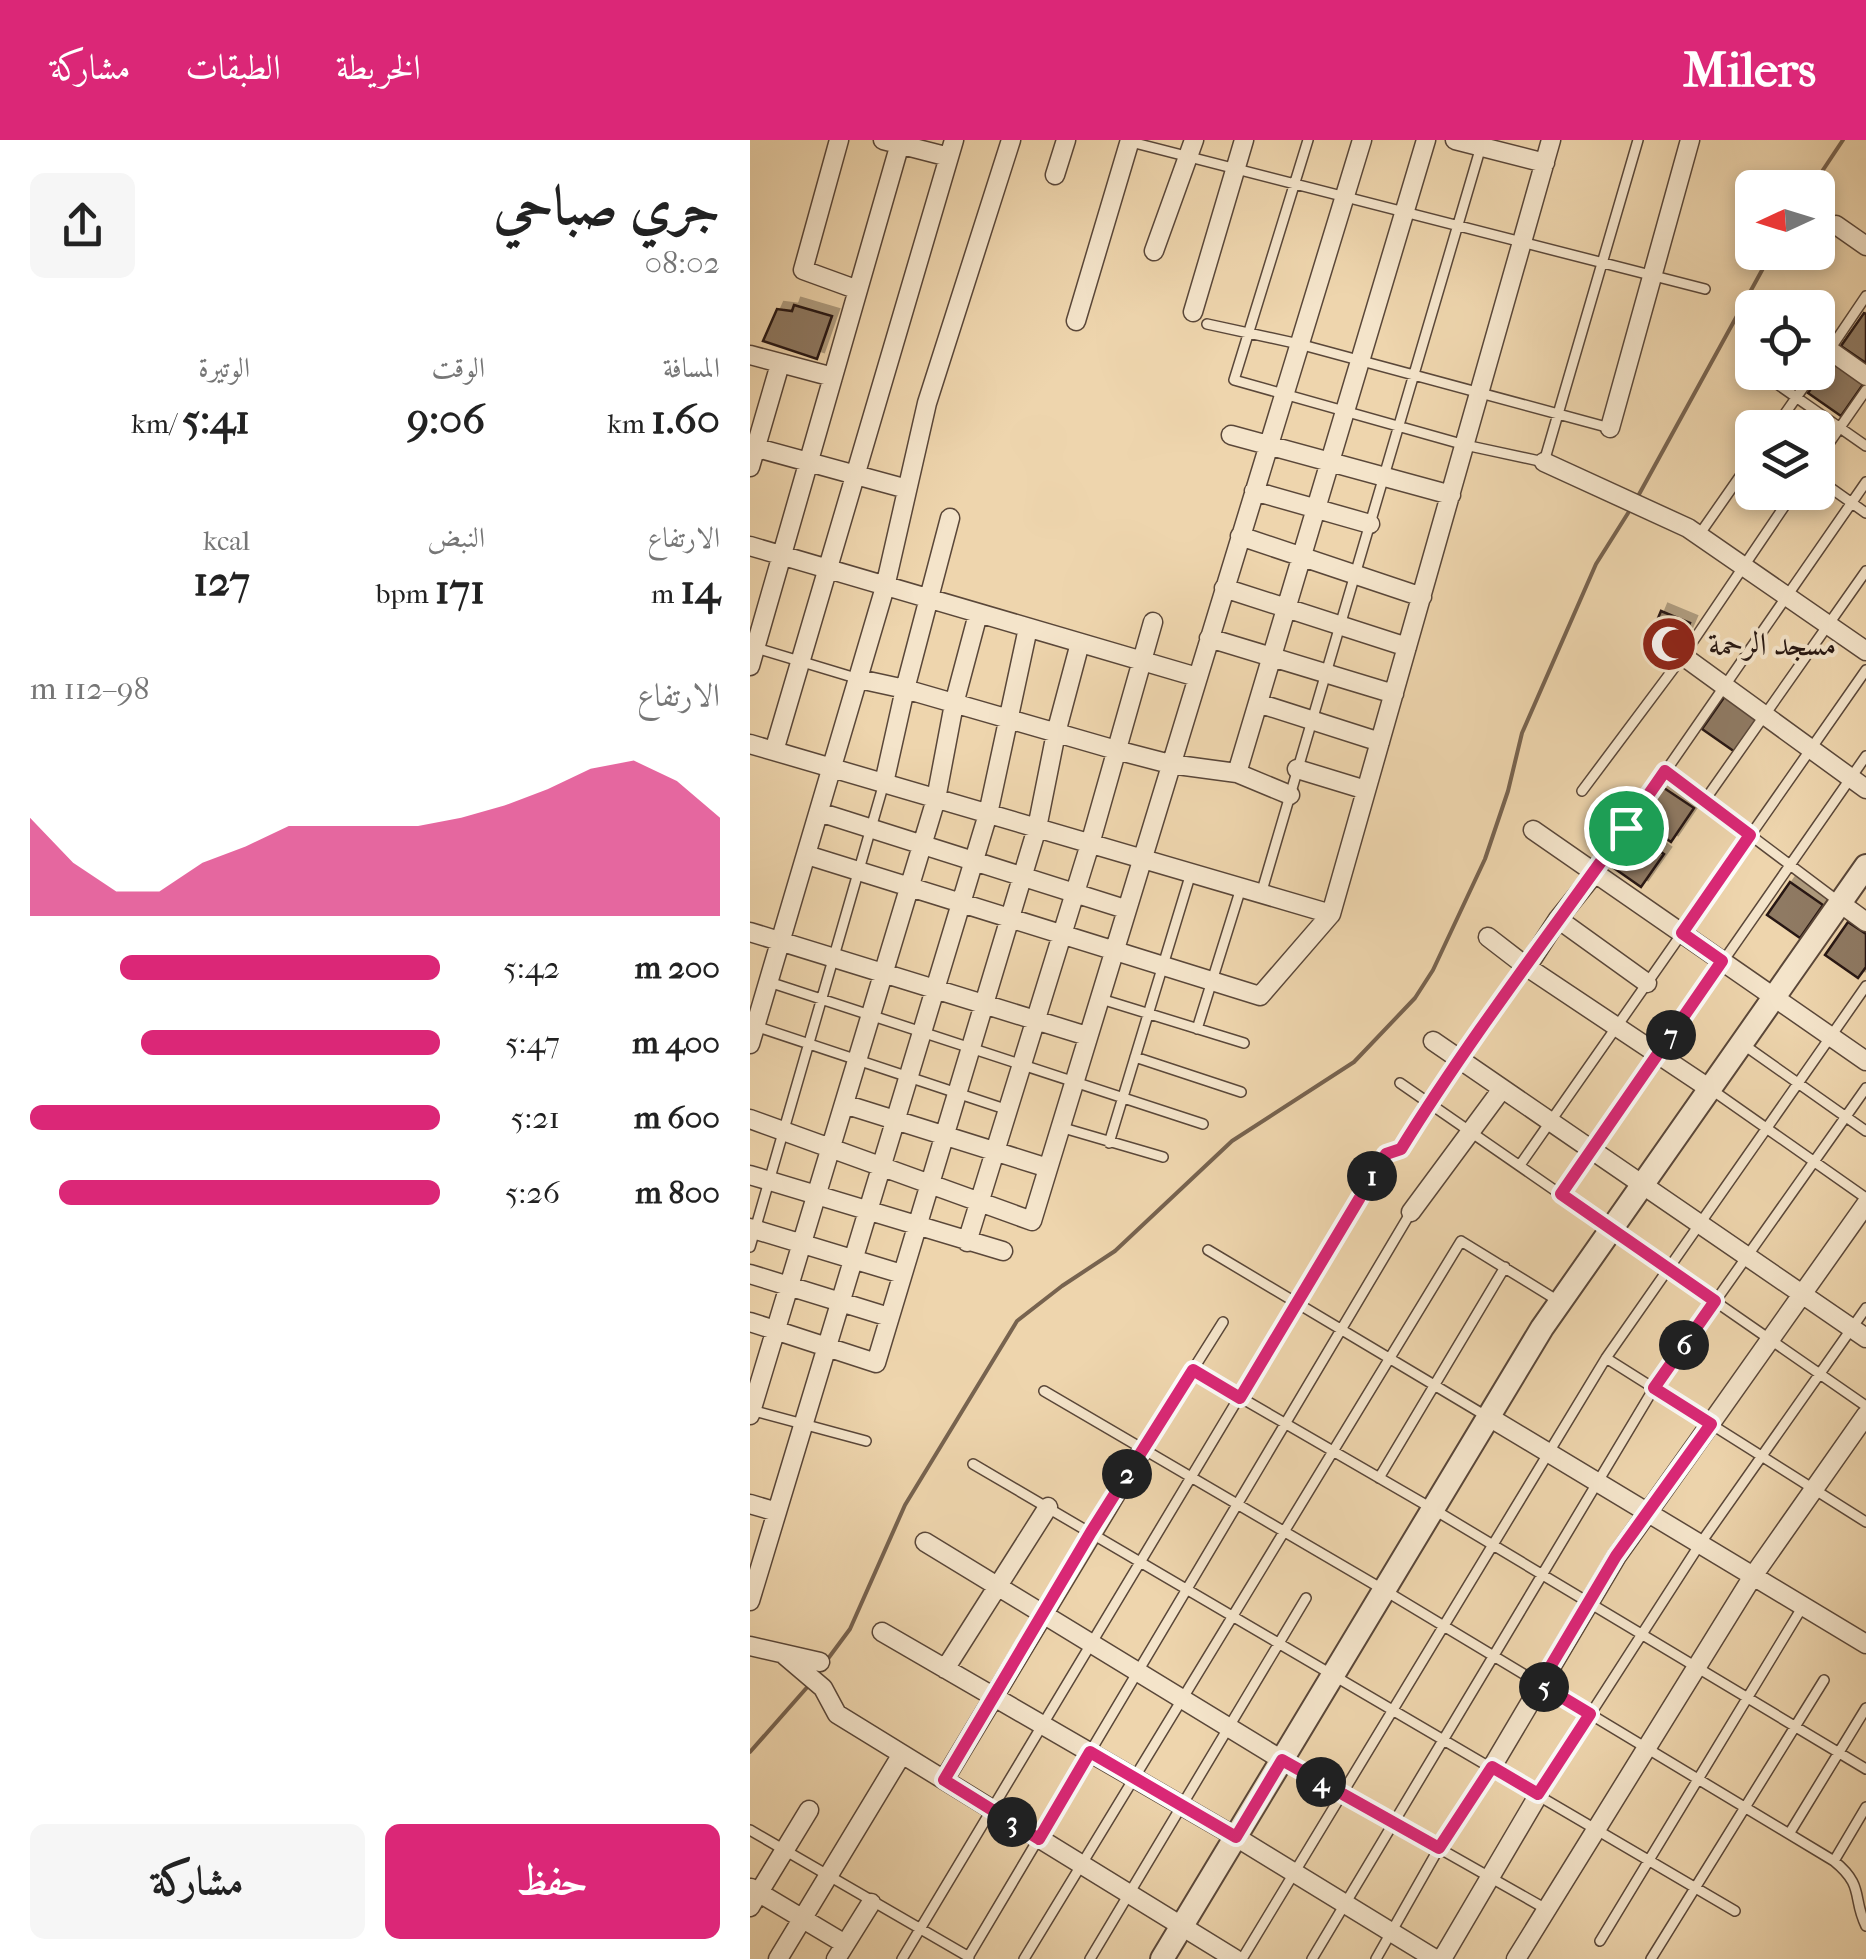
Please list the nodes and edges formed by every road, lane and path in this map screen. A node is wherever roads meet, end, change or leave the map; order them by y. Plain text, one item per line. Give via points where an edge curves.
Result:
1 (840, 140) edge
2 (1011, 140) edge
3 (1066, 140) edge
4 (1128, 140) edge
5 (1244, 140) edge
6 (1308, 140) edge
7 (1362, 140) edge
8 (1426, 140) edge
9 (1456, 140) edge
10 (1552, 140) edge
11 (1638, 140) edge
12 (1690, 140) edge
13 (894, 141) edge
14 (1482, 143) edge
15 (952, 148) edge
16 (1191, 148) edge
17 (1544, 163) junction
18 (1236, 168) junction
19 (1055, 175) dead end
20 (1296, 184) junction
21 (1344, 196) junction
22 (1404, 212) junction
23 (1458, 225) junction
24 (1836, 226) dead end
25 (1523, 242) junction
26 (1866, 246) edge
27 (1154, 251) dead end
28 (1602, 262) junction
29 (1652, 275) junction
30 (1705, 288) dead end
31 (858, 290) junction
32 (1865, 299) edge
33 (1200, 318) joint
34 (1076, 321) dead end
35 (1248, 333) junction
36 (1835, 333) edge
37 (1299, 344) junction
38 (1835, 354) edge
39 (750, 355) edge
40 (1360, 361) junction
41 (780, 364) junction
42 (1414, 375) junction
43 (1866, 376) edge
44 (833, 377) junction
45 (1785, 390) edge
46 (1802, 390) edge
47 (1866, 390) edge
48 (1480, 393) junction
49 (1283, 394) junction
50 (1796, 398) junction
51 (1788, 410) edge
52 (1345, 412) junction
53 (1558, 414) junction
54 (1399, 426) junction
55 (1610, 428) joint
56 (1840, 428) junction
57 (1231, 435) dead end
58 (1835, 435) edge
59 (1465, 444) junction
60 (1268, 445) junction
61 (1866, 446) edge
62 (753, 447) edge
63 (1330, 462) junction
64 (1544, 462) junction
65 (808, 463) junction
66 (750, 467) edge
67 (855, 476) junction
68 (1384, 477) junction
69 (1866, 482) edge
70 (1735, 483) edge
71 (907, 490) junction
72 (1835, 490) edge
73 (1254, 491) junction
74 (1450, 495) junction
75 (1852, 502) junction
76 (1316, 509) junction
77 (1781, 510) edge
78 (1866, 513) edge
79 (950, 518) dead end
80 (1370, 524) junction
81 (1699, 535) junction
82 (1240, 536) junction
83 (750, 546) edge
84 (782, 556) junction
85 (1302, 556) junction
86 (1743, 565) junction
87 (828, 570) junction
88 (1866, 571) edge
89 (1355, 574) junction
90 (886, 588) junction
91 (1224, 588) junction
92 (1786, 596) junction
93 (1422, 597) junction
94 (930, 600) junction
95 (1286, 608) junction
96 (978, 614) junction
97 (1152, 622) dead end
98 (1828, 625) junction
99 (1340, 626) junction
100 (1028, 628) junction
101 (1208, 638) junction
102 (1080, 643) junction
103 (1407, 647) junction
104 (1866, 651) edge
105 (752, 653) edge
106 (1683, 656) junction
107 (1272, 657) junction
108 (801, 661) junction
109 (1142, 661) junction
110 (1866, 670) edge
111 (1326, 674) junction
112 (1196, 677) junction
113 (859, 679) junction
114 (1724, 686) junction
115 (905, 689) junction
116 (1394, 694) junction
117 (1258, 703) junction
118 (954, 704) junction
119 (1765, 716) junction
120 (1007, 719) junction
121 (1312, 720) junction
122 (1056, 733) junction
123 (1380, 742) junction
124 (750, 744) edge
125 (1811, 749) junction
126 (1116, 750) junction
127 (774, 751) junction
128 (1866, 756) edge
129 (1170, 764) junction
130 (832, 768) junction
131 (1297, 770) junction
132 (1665, 771) junction
133 (1237, 773) junction
134 (1850, 777) junction
135 (884, 783) junction
136 (1866, 789) edge
137 (1366, 790) junction
138 (1582, 791) dead end
139 (1290, 795) junction
140 (936, 798) junction
141 (1705, 800) junction
142 (820, 812) junction
143 (988, 814) junction
144 (871, 828) junction
145 (1037, 828) junction
146 (1533, 830) dead end
147 (1750, 835) junction
148 (1090, 844) junction
149 (922, 845) junction
150 (807, 854) junction
151 (1141, 858) junction
152 (974, 862) junction
153 (1790, 864) junction
154 (1866, 866) edge
155 (858, 871) junction
156 (1595, 872) junction
157 (1192, 874) junction
158 (1022, 877) junction
159 (910, 887) junction
160 (1240, 888) junction
161 (1074, 893) junction
162 (1260, 894) junction
163 (961, 903) junction
164 (1840, 903) junction
165 (1125, 910) junction
166 (1330, 914) junction
167 (1010, 918) junction
168 (1558, 919) junction
169 (1866, 922) edge
170 (750, 932) edge
171 (1682, 933) junction
172 (1062, 934) junction
173 (1488, 937) dead end
174 (781, 940) junction
175 (1113, 950) junction
176 (833, 960) junction
177 (1722, 961) junction
178 (1163, 966) junction
179 (1527, 967) junction
180 (883, 974) junction
181 (769, 982) junction
182 (1212, 982) junction
183 (1647, 983) junction
184 (1866, 986) edge
185 (935, 990) junction
186 (1774, 997) junction
187 (1099, 998) junction
188 (822, 999) junction
189 (984, 1005) junction
190 (1148, 1014) junction
191 (871, 1015) junction
192 (1035, 1020) junction
193 (1616, 1027) junction
194 (1198, 1029) junction
195 (922, 1032) junction
196 (753, 1035) edge
197 (1087, 1036) junction
198 (1830, 1036) junction
199 (1433, 1041) dead end
200 (808, 1044) junction
201 (1244, 1044) dead end
202 (1742, 1044) junction
203 (971, 1048) junction
204 (1658, 1054) junction
205 (1136, 1056) junction
206 (857, 1060) junction
207 (1460, 1060) junction
208 (1866, 1061) edge
209 (1022, 1064) junction
210 (908, 1077) junction
211 (1074, 1081) junction
212 (1400, 1083) dead end
213 (1798, 1083) junction
214 (1710, 1088) junction
215 (1866, 1088) edge
216 (1502, 1089) junction
217 (1240, 1092) dead end
218 (957, 1093) junction
219 (1123, 1098) junction
220 (1430, 1103) junction
221 (844, 1104) junction
222 (1008, 1110) junction
223 (1846, 1116) junction
224 (750, 1119) edge
225 (895, 1120) junction
226 (1550, 1122) junction
227 (1204, 1124) dead end
228 (1060, 1127) junction
229 (1766, 1128) junction
230 (1469, 1130) junction
231 (1866, 1130) edge
232 (783, 1132) junction
233 (944, 1136) junction
234 (1109, 1144) junction
235 (830, 1148) junction
236 (1591, 1150) junction
237 (995, 1152) junction
238 (1163, 1158) dead end
239 (1814, 1162) junction
240 (1520, 1165) junction
241 (881, 1167) junction
242 (1048, 1168) junction
243 (750, 1176) edge
244 (769, 1181) junction
245 (930, 1184) junction
246 (1642, 1185) junction
247 (1561, 1194) junction
248 (816, 1196) junction
249 (1866, 1201) edge
250 (979, 1202) junction
251 (868, 1212) junction
252 (1411, 1212) joint
253 (1700, 1224) junction
254 (917, 1226) junction
255 (1611, 1229) junction
256 (752, 1235) edge
257 (967, 1242) junction
258 (802, 1244) junction
259 (1208, 1250) dead end
260 (1003, 1251) dead end
261 (1747, 1256) junction
262 (854, 1260) junction
263 (1505, 1268) junction
264 (1668, 1269) junction
265 (750, 1274) edge
266 (902, 1274) junction
267 (789, 1286) junction
268 (1802, 1294) junction
269 (1715, 1301) junction
270 (840, 1302) junction
271 (1560, 1302) junction
272 (1296, 1303) junction
273 (1866, 1308) edge
274 (889, 1318) junction
275 (750, 1322) edge
276 (1223, 1322) dead end
277 (776, 1330) junction
278 (1341, 1330) junction
279 (1859, 1333) edge
280 (1770, 1340) junction
281 (827, 1347) junction
282 (1390, 1358) junction
283 (1606, 1358) junction
284 (1193, 1370) junction
285 (1820, 1374) junction
286 (1434, 1385) junction
287 (1654, 1388) junction
288 (1044, 1391) dead end
289 (1240, 1398) junction
290 (1866, 1406) edge
291 (751, 1412) edge
292 (1866, 1415) edge
293 (1489, 1417) junction
294 (803, 1424) junction
295 (1285, 1424) junction
296 (1711, 1424) junction
297 (866, 1440) dead end
298 (1143, 1449) junction
299 (1333, 1451) junction
300 (1548, 1453) junction
301 (1762, 1456) junction
302 (973, 1464) dead end
303 (1192, 1478) junction
304 (1379, 1478) junction
305 (1598, 1482) junction
306 (1813, 1489) junction
307 (750, 1504) edge
308 (1238, 1504) junction
309 (1048, 1507) junction
310 (1434, 1508) junction
311 (777, 1512) junction
312 (1648, 1513) junction
313 (1866, 1522) edge
314 (1284, 1531) junction
315 (1091, 1532) junction
316 (925, 1542) dead end
317 (1700, 1544) junction
318 (1493, 1545) junction
319 (1141, 1562) junction
320 (1542, 1574) junction
321 (1753, 1576) junction
322 (996, 1586) junction
323 (1188, 1588) junction
324 (1384, 1590) junction
325 (1306, 1598) dead end
326 (750, 1601) edge
327 (1589, 1602) junction
328 (1803, 1606) junction
329 (1042, 1613) junction
330 (1233, 1615) junction
331 (1444, 1626) junction
332 (882, 1632) dead end
333 (1641, 1634) junction
334 (1280, 1642) junction
335 (1092, 1644) junction
336 (1866, 1644) edge
337 (750, 1646) edge
338 (783, 1654) junction
339 (1493, 1656) junction
340 (820, 1662) dead end
341 (1696, 1667) junction
342 (945, 1669) junction
343 (1138, 1672) junction
344 (1334, 1674) junction
345 (1824, 1680) dead end
346 (1540, 1684) junction
347 (994, 1697) junction
348 (1748, 1698) junction
349 (1182, 1699) junction
350 (1394, 1708) junction
351 (1866, 1708) edge
352 (1590, 1714) junction
353 (1043, 1726) junction
354 (1795, 1726) junction
355 (1229, 1727) junction
356 (1444, 1738) junction
357 (1646, 1748) junction
358 (1090, 1752) junction
359 (1838, 1753) junction
360 (902, 1754) junction
361 (1282, 1760) junction
362 (1492, 1767) junction
363 (1866, 1770) edge
364 (1134, 1778) junction
365 (944, 1780) junction
366 (1698, 1780) junction
367 (1342, 1794) junction
368 (1538, 1794) junction
369 (1182, 1806) junction
370 (1744, 1808) junction
371 (1866, 1808) edge
372 (809, 1810) dead end
373 (992, 1810) junction
374 (1393, 1822) junction
375 (1596, 1829) junction
376 (750, 1830) edge
377 (1789, 1834) junction
378 (1236, 1837) junction
379 (1039, 1839) junction
380 (1439, 1848) junction
381 (785, 1850) junction
382 (1649, 1860) junction
383 (1834, 1861) junction
384 (1082, 1864) junction
385 (1294, 1872) junction
386 (830, 1874) junction
387 (1490, 1878) junction
388 (1695, 1888) junction
389 (1128, 1894) junction
390 (753, 1896) edge
391 (871, 1902) junction
392 (1345, 1904) junction
393 (1546, 1909) junction
394 (1735, 1911) dead end
395 (802, 1918) junction
396 (1866, 1926) edge
397 (1182, 1927) junction
398 (921, 1929) junction
399 (1391, 1932) junction
400 (1600, 1941) dead end
401 (841, 1952) edge
402 (968, 1958) edge
403 (778, 1959) edge
404 (902, 1959) edge
405 (1024, 1959) edge
406 (1090, 1959) edge
407 (1162, 1959) edge
408 (1238, 1959) edge
409 (1312, 1959) edge
410 (1376, 1959) edge
411 (1438, 1959) edge
412 (1516, 1959) edge
413 (1651, 1959) edge

1 - 31 street via 803,270
2 - 71 street via 927,403
3 - 19 street
4 - 16 lane
4 - 34 street
5 - 18 street
6 - 20 lane
7 - 21 street
8 - 22 street
9 - 14 street
10 - 17 street
11 - 28 lane
12 - 29 street
13 - 15 street
13 - 31 street
14 - 17 street
14 - 23 lane
15 - 67 street
16 - 18 lane
16 - 27 street
17 - 25 street
18 - 20 lane
18 - 33 street
20 - 21 lane
20 - 35 lane
21 - 22 lane
21 - 37 street
22 - 23 lane
22 - 40 street
23 - 25 lane
23 - 42 lane
24 - 26 street
25 - 28 lane
25 - 48 street
28 - 29 lane
28 - 53 lane
29 - 30 lane
29 - 55 street
31 - 44 street
32 - 36 lane
33 - 35 lane
35 - 37 lane
35 - 49 lane via 1234,380
37 - 40 lane
37 - 49 street
38 - 43 street
39 - 41 street
40 - 42 lane
40 - 52 street
41 - 44 street
41 - 62 street
42 - 48 lane
42 - 54 lane
44 - 65 street
45 - 50 lane
46 - 50 lane
47 - 56 lane
48 - 53 lane
48 - 59 street
49 - 52 lane
49 - 60 street
50 - 51 lane
50 - 56 lane
52 - 54 lane
52 - 63 street
53 - 55 lane
53 - 64 lane
54 - 59 lane
54 - 68 lane
56 - 58 lane
56 - 61 lane
57 - 60 street
59 - 64 lane
59 - 74 street
60 - 63 street
60 - 73 street
62 - 65 street
62 - 66 street
63 - 68 street
63 - 76 street
64 - 81 street
65 - 67 street
65 - 84 street
67 - 71 street
67 - 87 street
68 - 74 street
68 - 80 lane
69 - 75 lane
70 - 81 lane
71 - 90 street
72 - 75 lane
73 - 76 street
73 - 82 street
74 - 93 street
75 - 78 lane
75 - 92 lane
76 - 80 street
76 - 85 street
77 - 86 lane
79 - 94 street
80 - 89 lane
81 - 86 street
82 - 85 street
82 - 91 street
83 - 84 street
84 - 87 street
84 - 105 street
85 - 89 street
85 - 95 street
86 - 92 street
86 - 106 lane
87 - 90 street
87 - 108 street
88 - 98 lane
89 - 93 street
89 - 99 lane
90 - 94 street
90 - 113 street
91 - 95 street
91 - 101 street
92 - 98 street
92 - 114 lane
93 - 103 street
94 - 96 street
94 - 115 street
95 - 99 street
95 - 107 street
96 - 100 street
96 - 118 street
97 - 109 street
98 - 104 street
98 - 119 lane
99 - 103 street
99 - 111 lane
100 - 102 street
100 - 120 street
101 - 107 street
101 - 112 street
102 - 109 street
102 - 122 street
103 - 116 street
105 - 108 lane
106 - 114 street
106 - 138 lane
107 - 111 street
107 - 117 street
108 - 113 lane
108 - 127 street
109 - 112 street
109 - 126 street
110 - 125 lane
111 - 116 street
111 - 121 lane
112 - 129 street
113 - 115 street
113 - 130 street
114 - 119 street
114 - 132 lane
115 - 118 street
115 - 135 street
116 - 123 street
117 - 121 street
117 - 133 street
118 - 120 street
118 - 140 street
119 - 125 street
119 - 141 lane
120 - 122 street
120 - 143 street
121 - 123 street
121 - 131 lane
122 - 126 street
122 - 145 street
123 - 137 street
124 - 127 street
125 - 134 street
125 - 147 lane
126 - 129 street
126 - 148 street
127 - 130 street
128 - 134 lane
129 - 133 street
129 - 151 street
130 - 135 street
130 - 142 street
131 - 137 street
131 - 139 lane
132 - 141 lane
132 - 156 lane
133 - 139 street
134 - 136 street
134 - 153 lane
135 - 140 street
135 - 144 lane
137 - 166 street
139 - 162 lane
140 - 143 street
140 - 149 street
141 - 147 lane
142 - 144 street
142 - 150 street
143 - 145 street
143 - 152 street
144 - 149 street
144 - 155 lane
145 - 148 street
145 - 158 street
146 - 156 street
147 - 153 lane
147 - 171 lane
148 - 151 street
148 - 161 street
149 - 152 street
149 - 159 street
150 - 155 street
150 - 174 street
151 - 157 street
151 - 165 street
152 - 158 street
152 - 163 street
153 - 164 lane
153 - 177 lane
154 - 164 street
155 - 159 street
155 - 176 lane
156 - 168 street
156 - 171 street
157 - 160 street
157 - 178 lane
158 - 161 street
158 - 167 street
159 - 163 street
159 - 180 street
160 - 162 street
160 - 182 lane
161 - 165 street
161 - 172 street
162 - 166 street
163 - 167 street
163 - 185 street
164 - 169 street
164 - 186 street
165 - 175 street
166 - 182 street via 1260,996
167 - 172 street
167 - 189 street
168 - 179 street
168 - 183 street
170 - 174 street
171 - 177 street
171 - 183 lane
172 - 175 street
172 - 192 street
173 - 179 street
174 - 176 street
174 - 181 street
175 - 178 street
175 - 187 street
176 - 180 street
176 - 188 lane
177 - 186 street
177 - 204 lane
178 - 182 street
178 - 190 lane
179 - 193 street
179 - 207 lane
180 - 185 street
180 - 191 street
181 - 188 lane
181 - 196 street
182 - 194 lane
183 - 193 lane
184 - 198 lane
185 - 189 street
185 - 195 street
186 - 198 street
186 - 202 street
187 - 190 lane
187 - 197 street
188 - 191 lane
188 - 200 lane
189 - 192 street
189 - 203 street
190 - 194 lane
190 - 205 lane
191 - 195 lane
191 - 206 street
192 - 197 street
192 - 209 street
193 - 204 street
193 - 226 lane
194 - 201 lane
195 - 203 lane
195 - 210 street
196 - 200 lane
197 - 211 street
198 - 208 street
198 - 213 lane
199 - 207 street
200 - 206 lane
200 - 232 lane
202 - 213 lane
202 - 214 street
203 - 209 lane
203 - 218 street
204 - 214 street
204 - 236 lane
205 - 217 lane
205 - 219 lane
206 - 210 lane
206 - 221 street
207 - 216 street
207 - 220 lane
209 - 211 lane
209 - 222 street
210 - 218 lane
210 - 225 street
211 - 219 lane
211 - 228 street
212 - 220 lane
213 - 223 lane
213 - 229 lane
214 - 229 lane
214 - 246 street
215 - 223 lane
216 - 226 street
216 - 230 street
218 - 222 lane
218 - 233 street
219 - 227 lane
219 - 234 lane
220 - 230 lane
220 - 272 lane via 1401,1149 1386,1154
221 - 225 street
221 - 235 street
222 - 237 street
223 - 231 lane
223 - 239 lane
224 - 232 street
225 - 233 street
225 - 241 street
226 - 236 street
226 - 240 lane
228 - 234 lane
228 - 242 street
229 - 239 lane
229 - 253 lane
230 - 240 lane
230 - 252 street
232 - 235 street
232 - 244 lane
233 - 237 street
233 - 245 street
234 - 238 lane
235 - 241 street
235 - 248 street
236 - 246 street
236 - 247 lane
237 - 242 street
237 - 250 street
239 - 249 lane
239 - 261 lane
240 - 247 lane
241 - 245 street
241 - 251 street
242 - 250 street via 1032,1221
243 - 244 street
244 - 248 street
244 - 256 lane
245 - 250 street
245 - 254 street
246 - 253 street
246 - 255 street
247 - 255 lane
248 - 251 street
248 - 258 street
249 - 268 street
250 - 257 street
251 - 254 street
251 - 262 street
252 - 278 lane
253 - 261 street
253 - 264 lane
254 - 257 street
254 - 266 street
255 - 264 lane
255 - 271 street
256 - 258 street
257 - 260 street
258 - 262 street
258 - 267 street
259 - 272 lane
261 - 268 street
261 - 269 lane
262 - 266 street
262 - 270 street
263 - 271 lane
263 - 282 lane via 1461,1240
263 - 286 lane
264 - 269 lane
264 - 283 lane
265 - 267 street
266 - 274 street
267 - 270 street
267 - 277 street
268 - 279 street
268 - 280 street
269 - 280 lane
269 - 287 lane
270 - 274 street
270 - 281 street
271 - 293 street
272 - 278 lane
272 - 289 lane
273 - 279 lane
274 - 281 street via 876,1363
275 - 277 street
276 - 284 lane
277 - 281 street
277 - 291 street
278 - 282 lane
278 - 295 lane
279 - 285 lane
280 - 285 lane
280 - 296 street
281 - 294 street
282 - 286 lane
282 - 299 lane
283 - 287 lane
283 - 300 lane
284 - 289 lane
284 - 298 lane
285 - 290 lane
285 - 301 lane
286 - 293 lane
286 - 304 lane
287 - 296 lane
287 - 305 lane
288 - 298 lane
289 - 295 lane
289 - 303 lane
291 - 294 lane
292 - 306 street
293 - 300 street
293 - 310 street
294 - 297 lane
294 - 311 street
295 - 299 lane
295 - 308 lane
296 - 301 lane
296 - 312 street
298 - 303 lane
298 - 315 street
299 - 304 lane
299 - 314 lane
300 - 305 street
300 - 318 lane
301 - 306 lane
301 - 317 lane
302 - 309 lane
303 - 308 lane
303 - 319 lane
304 - 310 lane
305 - 312 street
305 - 320 lane
306 - 313 lane
306 - 321 street
307 - 311 street
308 - 314 lane
308 - 323 lane
309 - 315 lane
309 - 322 street
310 - 318 lane
310 - 324 street
311 - 326 street
312 - 317 street
312 - 327 street
314 - 324 lane
314 - 330 lane
315 - 319 lane
315 - 329 street
316 - 322 street
317 - 321 street
317 - 333 lane
318 - 320 lane
318 - 331 lane
319 - 323 lane
319 - 335 lane
320 - 327 lane
320 - 339 lane
321 - 328 street
321 - 341 street
322 - 329 street
322 - 342 street
323 - 330 lane
323 - 343 lane
324 - 331 lane
324 - 344 street
325 - 334 lane
327 - 333 lane
327 - 346 street
328 - 336 street
328 - 348 lane
329 - 335 street
329 - 347 street
330 - 334 lane
330 - 349 lane
331 - 339 lane
331 - 350 lane
332 - 342 street
333 - 341 lane
333 - 352 lane
334 - 344 lane
334 - 355 lane
335 - 343 street
335 - 353 lane
337 - 338 street
338 - 340 street
338 - 360 street via 823,1688 837,1714
339 - 346 lane
339 - 356 lane
341 - 348 lane
341 - 357 street
342 - 347 street
343 - 349 street
343 - 358 lane
344 - 350 lane
344 - 361 street
345 - 354 lane
346 - 352 lane
346 - 362 street
347 - 353 street
347 - 365 street
348 - 354 lane
348 - 366 lane
349 - 355 street
349 - 364 lane
350 - 356 lane
350 - 367 lane
351 - 359 lane
352 - 357 lane
352 - 368 lane
353 - 358 street
353 - 373 lane
354 - 359 lane
354 - 370 lane
355 - 361 street
355 - 369 lane
356 - 362 lane
356 - 374 lane
357 - 366 lane
357 - 375 street
358 - 364 street
358 - 379 lane
359 - 363 lane
359 - 377 lane
360 - 365 street
360 - 386 street
361 - 367 lane
361 - 378 street
362 - 368 lane
362 - 380 lane
364 - 369 street
364 - 384 lane
365 - 373 street
366 - 370 lane
366 - 382 lane
367 - 374 lane
367 - 385 lane
368 - 375 lane
368 - 387 street
369 - 378 street
369 - 389 lane
370 - 377 lane
370 - 388 lane
371 - 383 lane
372 - 381 street
373 - 379 street
373 - 398 lane
374 - 380 lane
374 - 392 lane
375 - 382 lane
375 - 393 street
376 - 381 lane
377 - 383 lane
378 - 385 street
378 - 397 street
379 - 384 street
379 - 402 lane
380 - 387 lane
380 - 399 lane
381 - 386 lane
381 - 390 street
382 - 388 lane
382 - 400 lane
383 - 396 lane via 1858,1890
384 - 389 street
384 - 405 lane
385 - 392 street
385 - 408 lane
386 - 391 lane
386 - 395 street
387 - 393 lane
387 - 411 street
388 - 394 lane
388 - 413 lane
389 - 397 street
389 - 406 lane
390 - 395 street
391 - 398 lane
391 - 401 street
392 - 399 street
392 - 409 lane
393 - 412 street
395 - 401 street
395 - 403 street
397 - 407 street
397 - 408 street
398 - 402 lane
398 - 404 lane
399 - 410 lane
399 - 411 street

